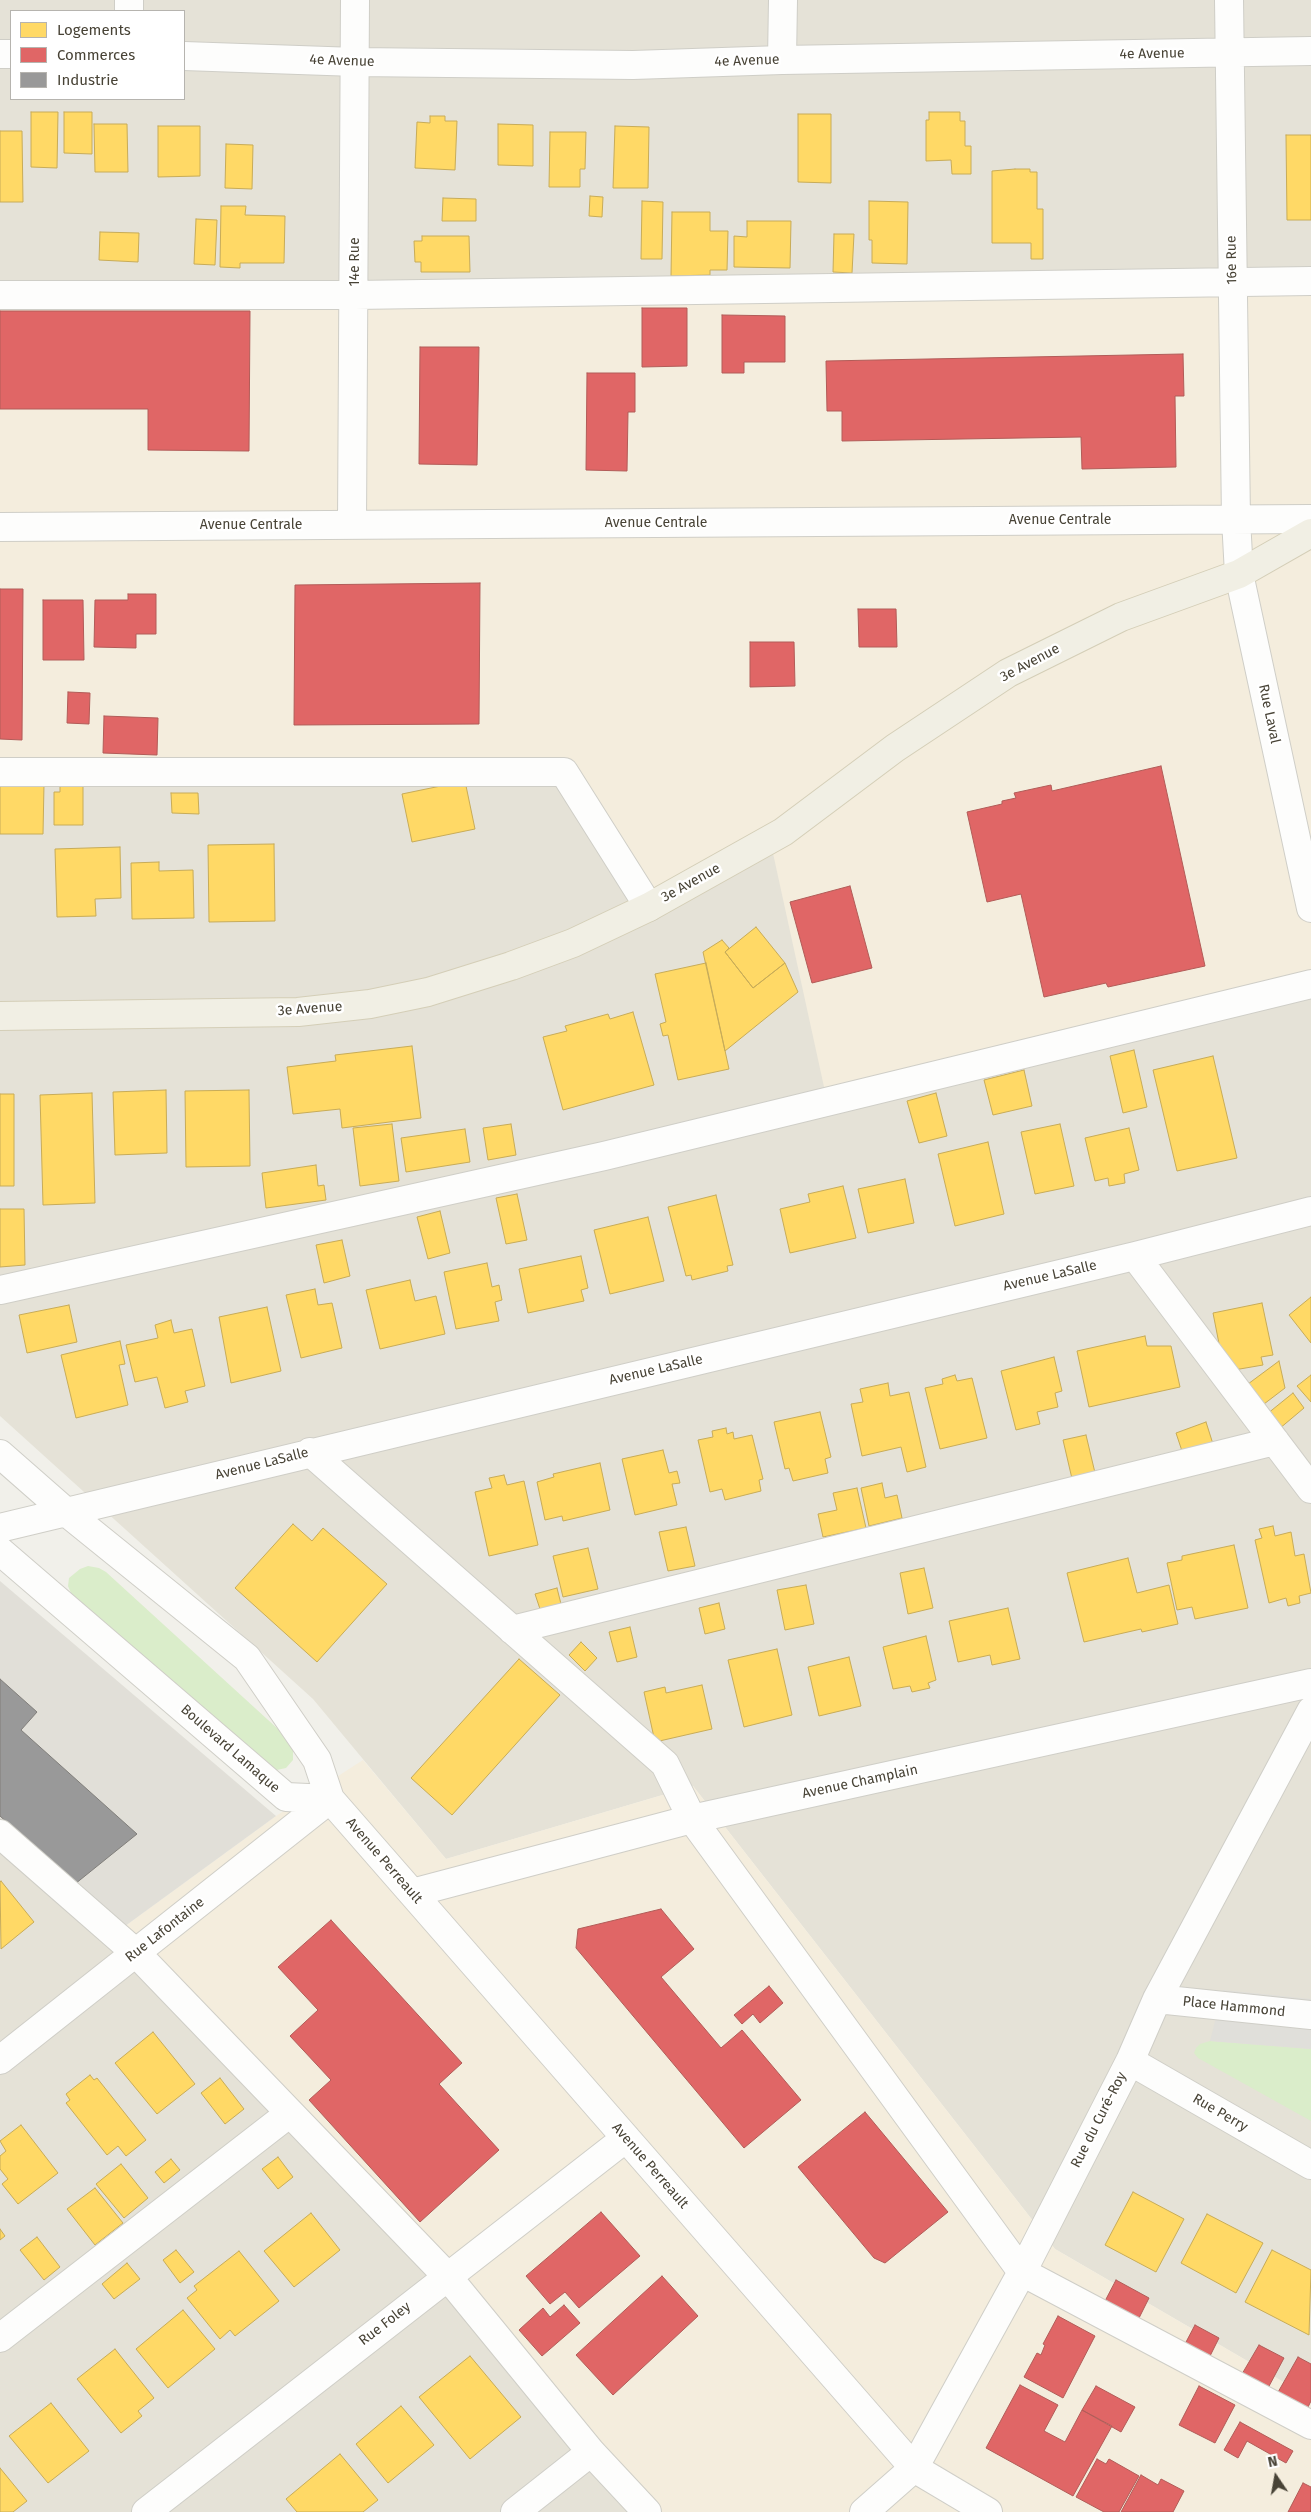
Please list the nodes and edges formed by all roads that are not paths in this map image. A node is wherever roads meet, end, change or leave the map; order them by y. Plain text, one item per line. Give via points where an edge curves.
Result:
1 (356, 0) edge
2 (783, 0) edge
3 (1228, 0) edge
4 (1311, 51) edge
5 (1228, 52) junction
6 (185, 56) edge
7 (782, 60) junction
8 (356, 62) junction
9 (1232, 281) junction
10 (1311, 281) edge
11 (0, 295) edge
12 (355, 295) junction
13 (1311, 518) edge
14 (1236, 519) junction
15 (352, 524) junction
16 (0, 527) edge
17 (1311, 532) edge
18 (1239, 574) junction
19 (0, 772) edge
20 (649, 907) junction
21 (1311, 908) edge
22 (1311, 984) edge
23 (0, 1016) edge
24 (1311, 1211) edge
25 (1135, 1256) junction
26 (0, 1290) edge
27 (1274, 1441) junction
28 (310, 1452) junction
29 (0, 1454) edge
30 (1311, 1489) edge
31 (65, 1511) junction
32 (0, 1528) edge
33 (0, 1551) edge
34 (512, 1630) junction
35 (1311, 1682) edge
36 (1311, 1711) edge
37 (330, 1799) junction
38 (692, 1819) junction
39 (0, 1834) edge
40 (412, 1893) junction
41 (136, 1953) junction
42 (1157, 1999) junction
43 (1311, 2015) edge
44 (0, 2060) edge
45 (1130, 2061) junction
46 (290, 2113) junction
47 (626, 2138) junction
48 (1311, 2165) edge
49 (1022, 2272) junction
50 (447, 2276) junction
51 (0, 2338) edge
52 (1311, 2425) edge
53 (591, 2452) junction
54 (914, 2468) junction
55 (146, 2512) edge
56 (515, 2512) edge
57 (647, 2512) edge
58 (864, 2512) edge
59 (988, 2512) edge

1 - 8 street, 14e Rue
2 - 7 street
3 - 5 street, 16e Rue
4 - 5 street, 4e Avenue
5 - 7 street, 4e Avenue
5 - 9 street, 16e Rue
6 - 8 street, 4e Avenue
7 - 8 street, 4e Avenue via 633,65
8 - 12 street, 14e Rue
9 - 10 street
9 - 12 street
9 - 14 street, 16e Rue
11 - 12 street
12 - 15 street, 14e Rue
13 - 14 street, Avenue Centrale
14 - 15 street, Avenue Centrale
14 - 18 street, Rue Laval
15 - 16 street, Avenue Centrale
17 - 18 main road, 3e Avenue
18 - 20 main road, 3e Avenue via 1121,617 1008,673 895,748 783,832
18 - 21 street, Rue Laval
19 - 20 street via 564,772
20 - 23 main road, 3e Avenue via 573,944 511,966 428,992 370,1004 298,1012
22 - 26 street via 604,1156
24 - 25 street, Avenue LaSalle
25 - 27 street
25 - 28 street, Avenue LaSalle
27 - 30 street
27 - 34 street
28 - 31 street, Avenue LaSalle
28 - 34 street
29 - 31 street
31 - 32 street, Avenue LaSalle
31 - 37 street via 247,1658 317,1760
33 - 37 street, Boulevard Lamaque via 286,1797
34 - 38 street via 665,1764
35 - 38 street, Avenue Champlain
36 - 42 street, Rue du Curé-Roy
37 - 40 street, Avenue Perreault
37 - 41 street, Rue Lafontaine
38 - 40 street, Avenue Champlain
38 - 49 street
39 - 41 street
40 - 47 street, Avenue Perreault
41 - 44 street, Rue Lafontaine
41 - 46 street
42 - 43 street, Place Hammond
42 - 45 street, Rue du Curé-Roy
45 - 48 street, Rue Perry
45 - 49 street, Rue du Curé-Roy
46 - 50 street
46 - 51 street
47 - 50 street, Rue Foley
47 - 54 street, Avenue Perreault
49 - 52 street
49 - 54 street, Rue du Curé-Roy
50 - 53 street
50 - 55 street, Rue Foley
53 - 56 street
53 - 57 street
54 - 58 street, Rue du Curé-Roy
54 - 59 street, Avenue Perreault

